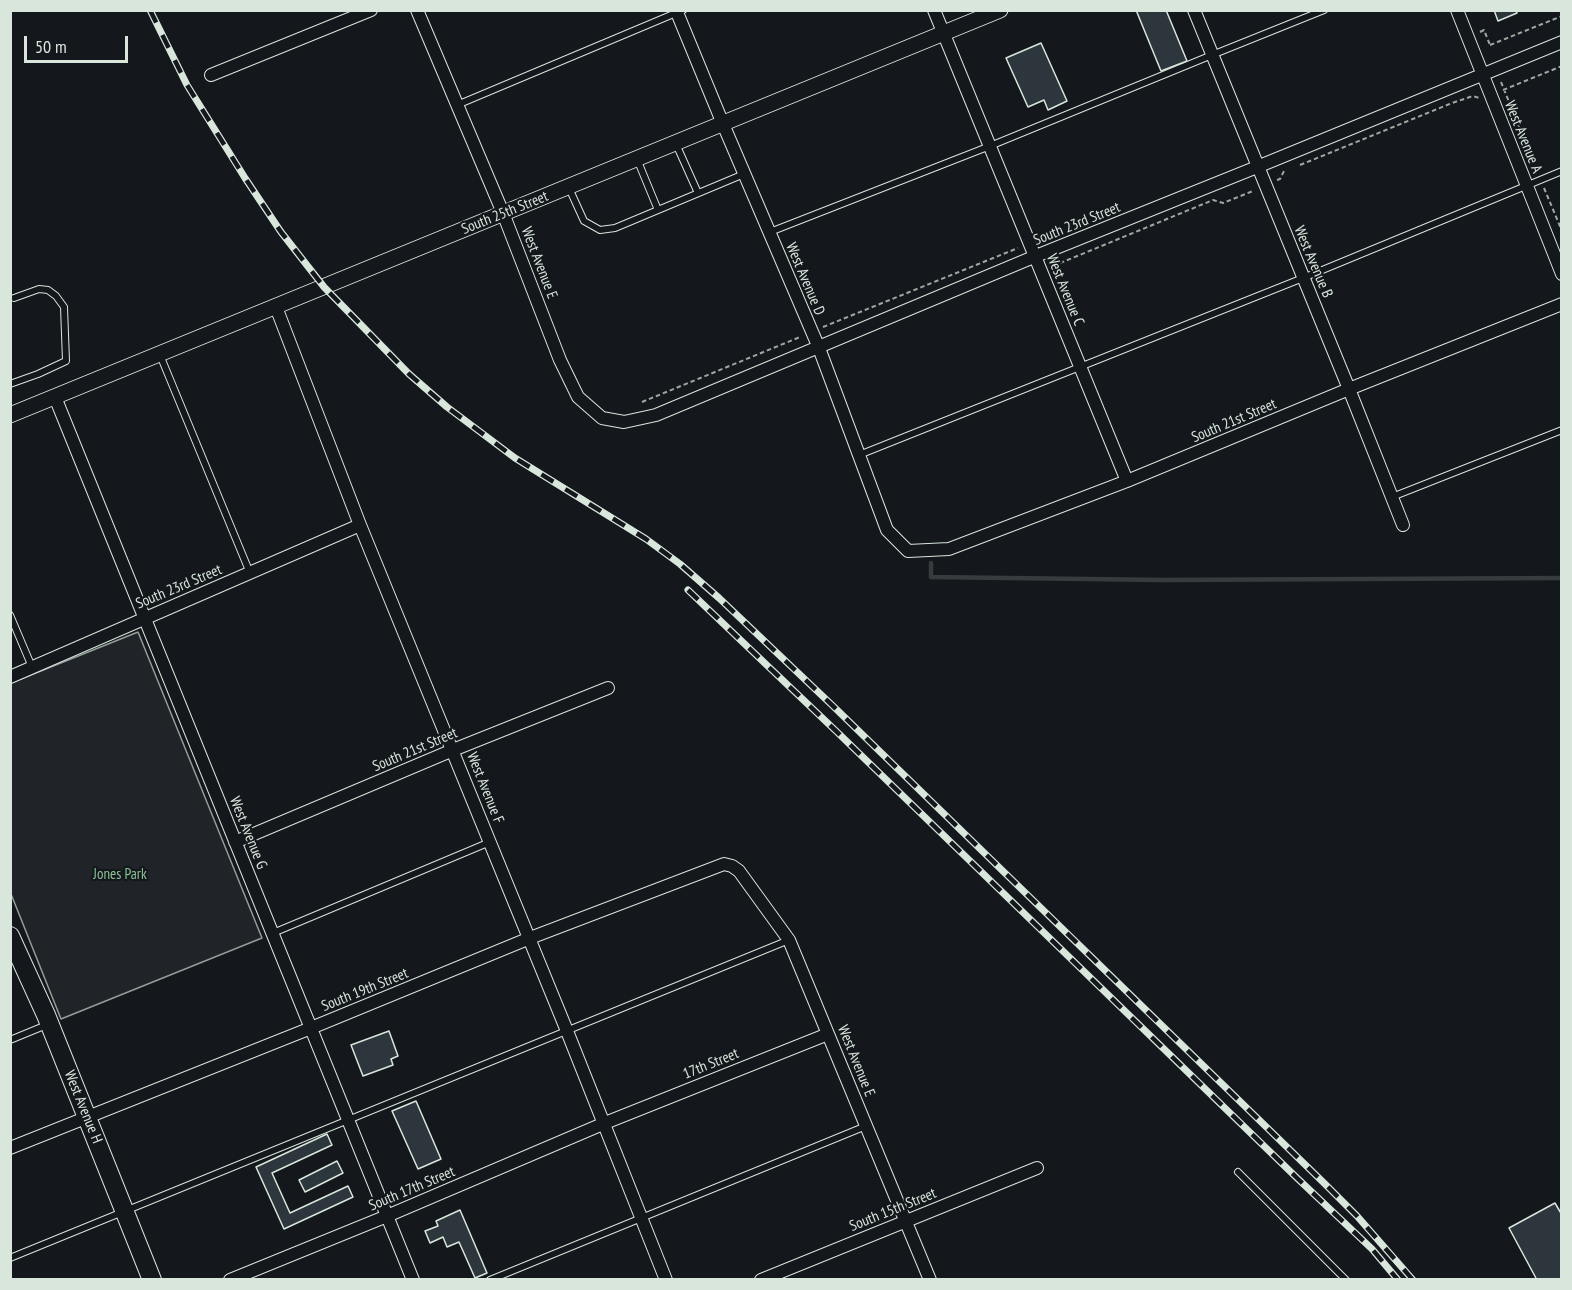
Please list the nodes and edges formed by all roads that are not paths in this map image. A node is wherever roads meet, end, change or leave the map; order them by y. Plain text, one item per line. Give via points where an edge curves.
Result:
1 (371, 10) edge
2 (417, 10) edge
3 (934, 10) edge
4 (1000, 10) edge
5 (1194, 10) edge
6 (1324, 10) edge
7 (1456, 10) edge
8 (679, 11) edge
9 (943, 34) junction
10 (1562, 42) edge
11 (1212, 55) junction
12 (1483, 74) junction
13 (211, 75) dead end
14 (457, 105) junction
15 (723, 124) junction
16 (676, 143) junction
17 (990, 146) junction
18 (637, 159) junction
19 (1257, 167) junction
20 (1562, 171) edge
21 (744, 174) junction
22 (1526, 185) junction
23 (568, 187) junction
24 (698, 193) junction
25 (658, 210) junction
26 (503, 213) junction
27 (769, 233) junction
28 (1036, 256) junction
29 (1562, 274) edge
30 (1303, 278) junction
31 (14, 298) dead end
32 (1562, 304) edge
33 (276, 307) junction
34 (819, 348) junction
35 (159, 355) junction
36 (1080, 367) junction
37 (11, 383) edge
38 (1349, 389) junction
39 (55, 397) junction
40 (10, 415) edge
41 (602, 418) joint
42 (1562, 430) edge
43 (859, 455) junction
44 (1127, 482) junction
45 (1392, 497) junction
46 (360, 525) junction
47 (1403, 525) dead end
48 (914, 551) joint
49 (250, 573) junction
50 (10, 615) edge
51 (145, 619) junction
52 (32, 667) junction
53 (10, 676) edge
54 (608, 688) dead end
55 (453, 750) junction
56 (235, 842) junction
57 (490, 842) junction
58 (732, 866) joint
59 (272, 933) junction
60 (10, 936) edge
61 (530, 938) junction
62 (789, 940) junction
63 (49, 1024) junction
64 (311, 1028) junction
65 (567, 1031) junction
66 (828, 1034) junction
67 (10, 1040) edge
68 (87, 1118) junction
69 (348, 1120) junction
70 (605, 1123) junction
71 (866, 1126) junction
72 (10, 1148) edge
73 (1037, 1168) dead end
74 (1238, 1172) dead end
75 (125, 1211) junction
76 (387, 1216) junction
77 (642, 1218) junction
78 (906, 1221) junction
79 (10, 1258) edge
80 (152, 1280) edge
81 (230, 1280) edge
82 (413, 1280) edge
83 (490, 1280) edge
84 (666, 1280) edge
85 (761, 1280) edge
86 (930, 1280) edge
87 (1346, 1280) edge

1 - 13 street
2 - 14 street, West Avenue E
3 - 9 street, West Avenue C
4 - 9 street, South 25th Street
5 - 11 street, West Avenue B
6 - 11 lane
7 - 12 street, West Avenue A
8 - 14 lane
8 - 15 street, West Avenue D
9 - 15 street, South 25th Street
9 - 17 street, West Avenue C
10 - 12 street, South 23rd Street
11 - 17 lane
11 - 19 street, West Avenue B
12 - 19 street, South 23rd Street
12 - 22 street, West Avenue A
14 - 26 street, West Avenue E
15 - 16 street, South 25th Street
15 - 21 street, West Avenue D
16 - 18 street, South 25th Street
16 - 24 lane
17 - 27 lane
17 - 28 street, West Avenue C
18 - 23 street, South 25th Street
18 - 25 lane
19 - 28 street, South 23rd Street
19 - 30 street, West Avenue B
20 - 22 lane
21 - 24 lane
21 - 27 street, West Avenue D
22 - 29 street, West Avenue A
22 - 30 lane
23 - 25 lane via 584,221 600,230
23 - 26 street, South 25th Street
24 - 25 lane
26 - 33 street, South 25th Street
26 - 41 street, West Avenue E via 560,360 578,397
27 - 34 street, West Avenue D
28 - 34 street, South 23rd Street
28 - 36 street, West Avenue C
30 - 36 lane
30 - 38 street, West Avenue B
31 - 37 lane via 39,289 56,296 64,307 66,361
32 - 38 street, South 21st Street
33 - 35 street, South 25th Street
33 - 46 street, West Avenue F
34 - 41 street, South 23rd Street via 656,415 624,422
34 - 43 street, West Avenue D
35 - 39 street, South 25th Street
35 - 49 lane
36 - 43 lane
36 - 44 street, West Avenue C
38 - 44 street, South 21st Street
38 - 45 street, West Avenue B
39 - 40 street, South 25th Street
39 - 51 street, West Avenue G
42 - 45 lane
43 - 48 street, West Avenue D via 887,530 908,551
44 - 48 street, South 21st Street via 949,549
45 - 47 street, West Avenue B
46 - 49 street, South 23rd Street
46 - 55 street, West Avenue F
49 - 51 street, South 23rd Street
50 - 52 lane
51 - 52 street, South 23rd Street
51 - 56 street, West Avenue G
52 - 53 street, South 23rd Street
54 - 55 street, South 21st Street
55 - 56 street, South 21st Street
55 - 57 street, West Avenue F
56 - 59 street, West Avenue G
57 - 59 lane
57 - 61 street, West Avenue F
58 - 61 street, South 19th Street via 724,864
58 - 62 street, West Avenue E
59 - 64 street, West Avenue G
60 - 63 main road, West Avenue H
61 - 64 street, South 19th Street
61 - 65 street, West Avenue F
62 - 65 lane
62 - 66 street, West Avenue E
63 - 67 lane
63 - 68 main road, West Avenue H
64 - 68 street, South 19th Street
64 - 69 street, West Avenue G
65 - 69 lane
65 - 70 street, West Avenue F
66 - 70 street, 17th Street
66 - 71 street, West Avenue E
68 - 72 street, South 19th Street
68 - 75 main road, West Avenue H
69 - 75 lane
69 - 76 street, West Avenue G
70 - 76 street, South 17th Street
70 - 77 street, West Avenue F
71 - 77 lane
71 - 78 street, West Avenue E
73 - 78 street, South 15th Street
74 - 87 lane
75 - 79 lane
75 - 80 main road, West Avenue H
76 - 81 street, South 17th Street
76 - 82 street, West Avenue G
77 - 83 lane
77 - 84 street, West Avenue F
78 - 85 street, South 15th Street
78 - 86 street, West Avenue E

